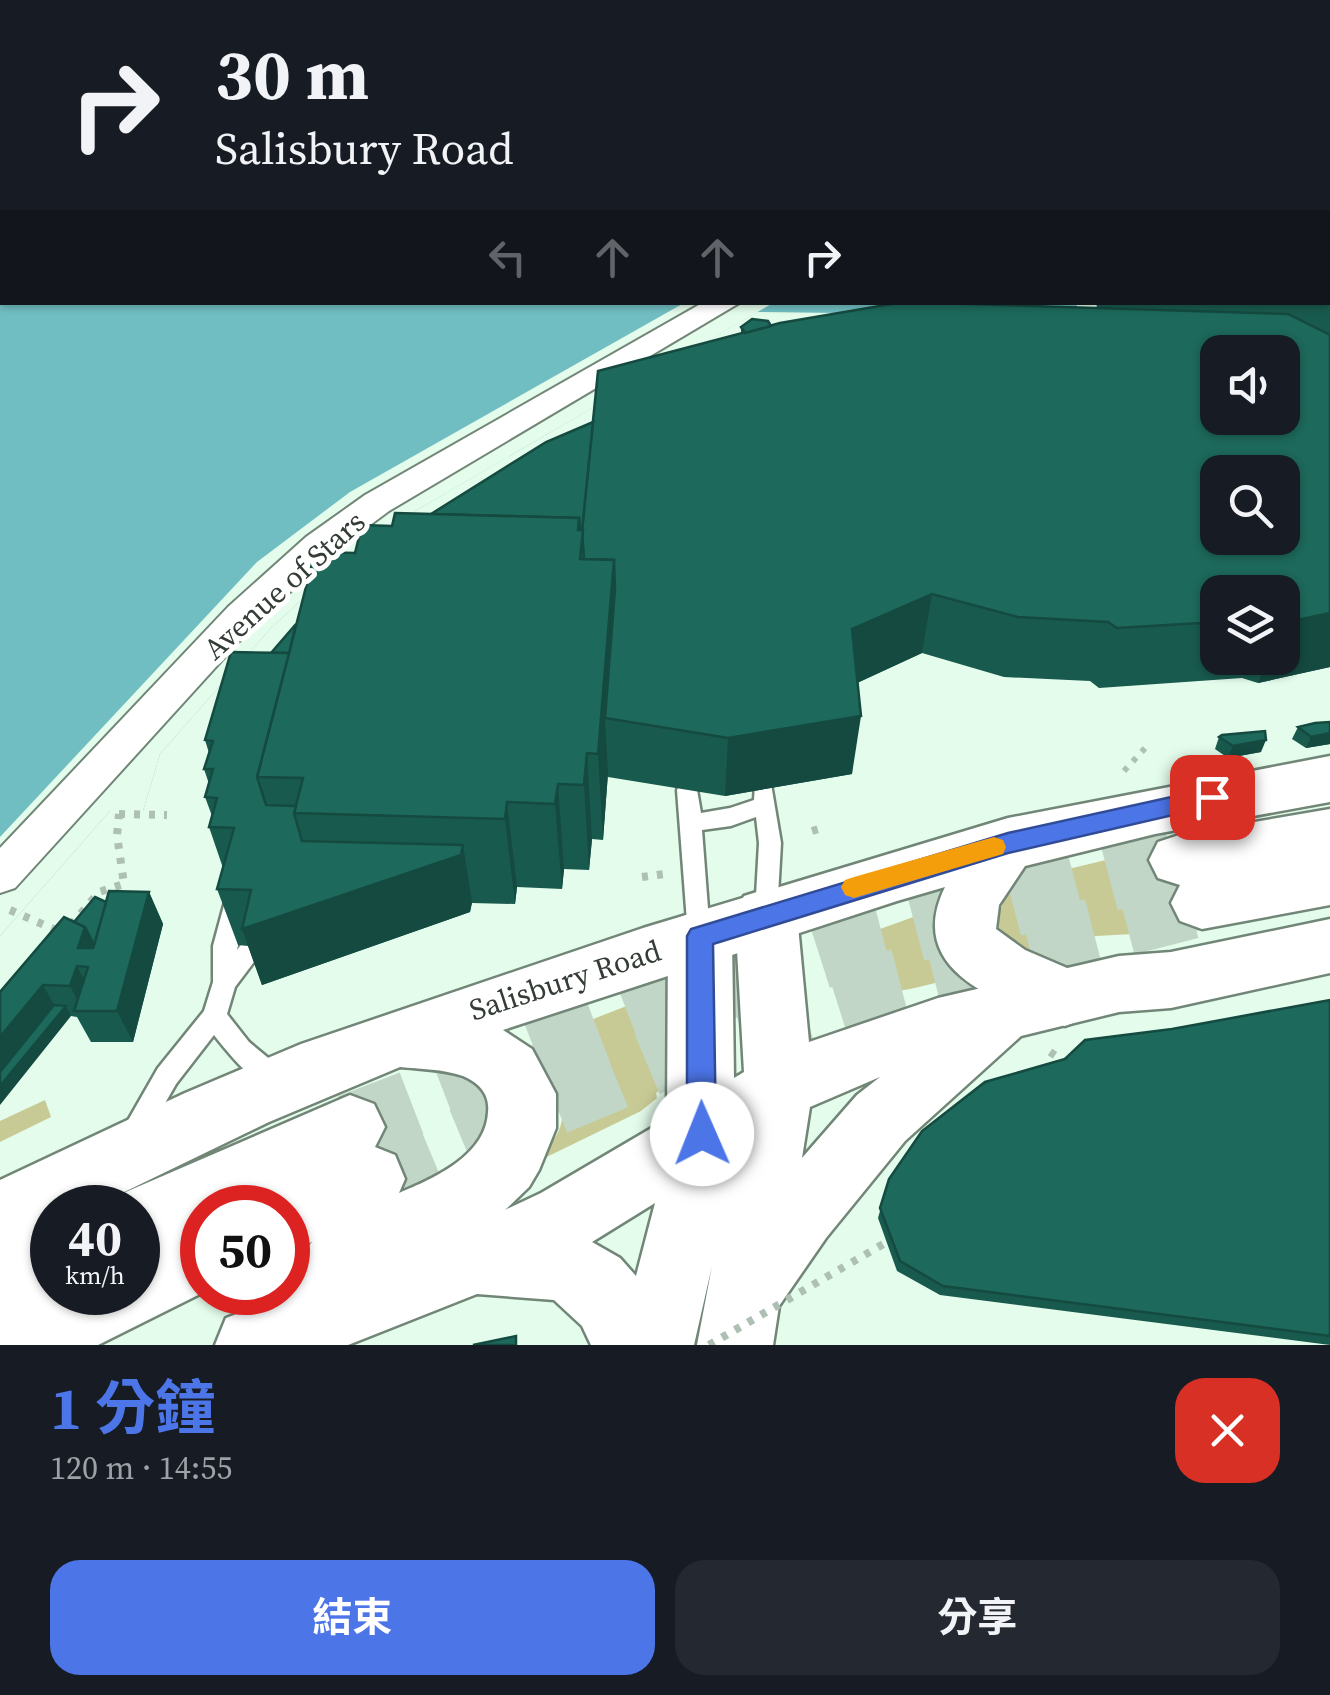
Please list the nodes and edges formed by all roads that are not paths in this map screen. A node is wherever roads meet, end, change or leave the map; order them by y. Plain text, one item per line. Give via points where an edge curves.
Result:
1 (721, 305) edge
2 (1330, 778) edge
3 (688, 790) dead end
4 (691, 824) junction
5 (1330, 834) edge
6 (1008, 843) junction
7 (0, 876) edge
8 (1330, 880) edge
9 (240, 884) edge
10 (766, 915) junction
11 (700, 936) junction
12 (254, 946) edge
13 (1330, 946) edge
14 (225, 982) junction
15 (214, 1016) junction
16 (1040, 1021) junction
17 (398, 1038) junction
18 (280, 1084) junction
19 (778, 1088) junction
20 (702, 1134) junction
21 (131, 1185) edge
22 (137, 1185) edge
23 (160, 1186) edge
24 (310, 1197) edge
25 (30, 1210) edge
26 (0, 1216) edge
27 (463, 1264) junction
28 (30, 1275) edge
29 (0, 1290) edge
30 (79, 1315) edge
31 (730, 1327) edge
32 (266, 1339) edge
33 (20, 1345) edge
34 (629, 1345) edge
35 (656, 1345) edge

1 - 7 street, Avenue of Stars via 377,503 318,546 241,616
2 - 6 main road, Salisbury Road via 1158,807
3 - 4 lane
4 - 10 lane via 731,817 764,797 770,842
4 - 11 lane
5 - 8 main road via 1190,881
6 - 10 main road, Salisbury Road
6 - 16 main road via 971,894 962,913 964,934
9 - 14 lane via 225,946
10 - 11 main road, Salisbury Road
10 - 19 main road
11 - 17 main road, Salisbury Road
11 - 20 main road
12 - 14 lane
13 - 16 main road via 1171,980 1119,984
14 - 15 lane
15 - 18 lane via 240,1050
15 - 21 lane via 167,1076
16 - 19 main road via 938,1027
16 - 31 main road via 881,1118 801,1213
17 - 18 main road, Salisbury Road
17 - 32 main road via 440,1040 488,1056 508,1072 524,1100 517,1144 496,1175 441,1211 364,1242
18 - 22 main road, Salisbury Road
19 - 20 main road
19 - 31 main road
20 - 27 main road via 566,1218
20 - 35 main road
23 - 24 main road via 360,1153
25 - 26 main road, Salisbury Road
27 - 32 main road
27 - 34 main road via 528,1260 591,1277 619,1311
28 - 29 main road
30 - 33 main road

